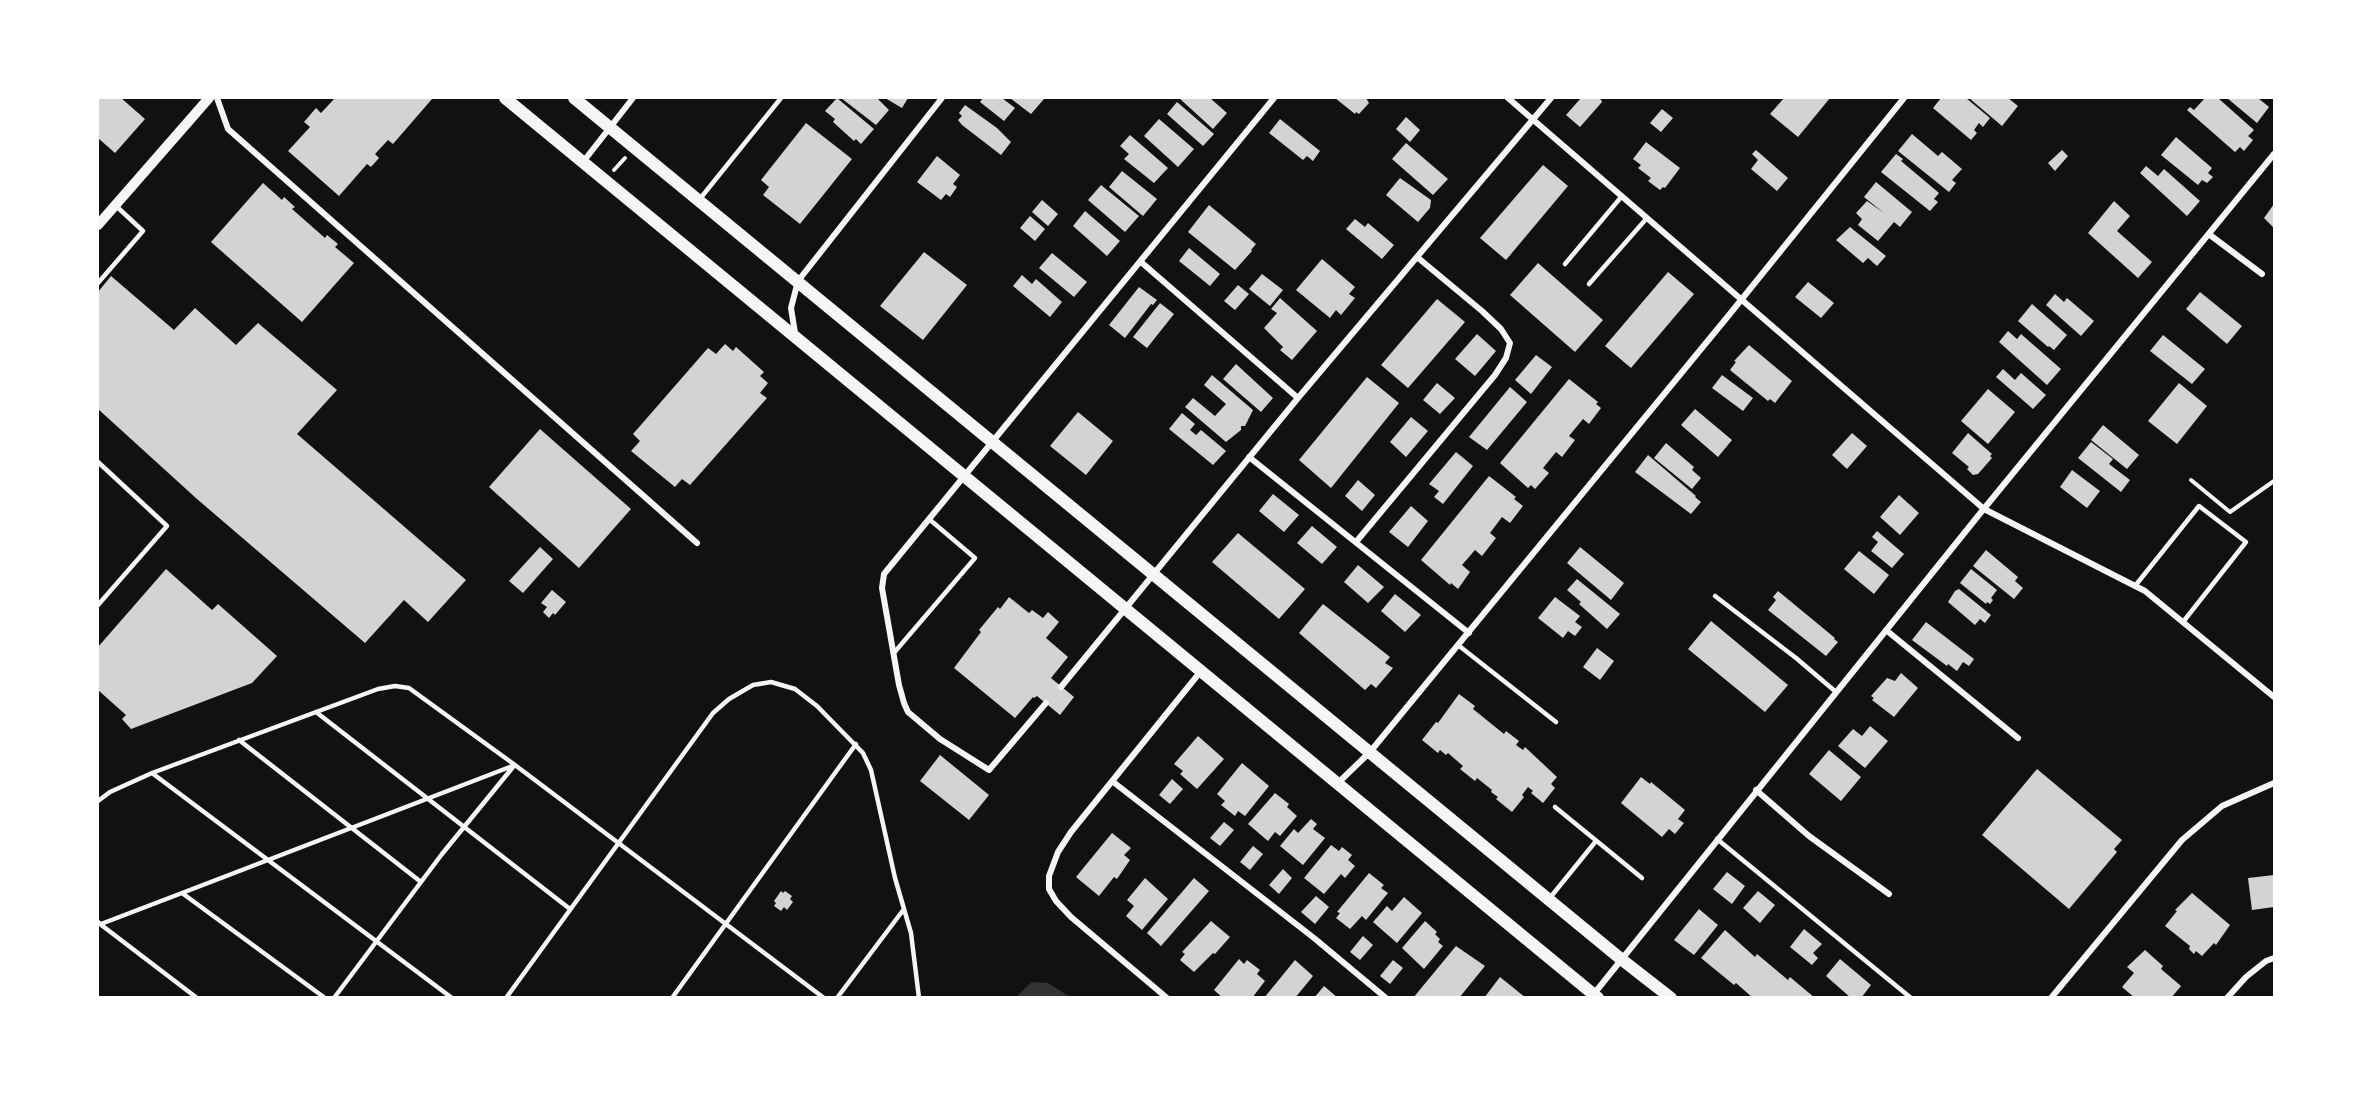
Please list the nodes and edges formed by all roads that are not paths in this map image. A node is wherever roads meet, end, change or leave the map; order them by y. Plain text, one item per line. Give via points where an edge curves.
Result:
1 (209, 98) edge
2 (217, 98) edge
3 (505, 98) edge
4 (574, 98) edge
5 (633, 98) edge
6 (781, 98) edge
7 (942, 98) edge
8 (1274, 98) edge
9 (1508, 98) edge
10 (1551, 98) edge
11 (1904, 98) edge
12 (1533, 120) junction
13 (610, 127) junction
14 (2274, 154) edge
15 (582, 163) junction
16 (1622, 196) junction
17 (699, 200) junction
18 (115, 205) junction
19 (1647, 218) junction
20 (98, 225) edge
21 (2210, 235) junction
22 (1417, 257) junction
23 (1141, 262) junction
24 (1565, 264) dead end
25 (2262, 274) dead end
26 (798, 281) junction
27 (98, 283) edge
28 (1589, 284) dead end
29 (1742, 299) junction
30 (797, 339) junction
31 (1298, 398) junction
32 (993, 442) junction
33 (1249, 457) junction
34 (98, 462) edge
35 (964, 477) junction
36 (1984, 509) junction
37 (929, 519) junction
38 (1356, 542) junction
39 (697, 543) dead end
40 (1153, 574) junction
41 (2135, 586) junction
42 (1715, 596) dead end
43 (98, 605) edge
44 (1124, 608) junction
45 (2183, 622) junction
46 (1886, 630) junction
47 (1469, 633) junction
48 (1458, 645) junction
49 (893, 654) junction
50 (1201, 671) junction
51 (1061, 687) dead end
52 (1836, 692) junction
53 (2274, 697) edge
54 (1046, 703) dead end
55 (316, 712) junction
56 (1556, 722) dead end
57 (2018, 738) dead end
58 (239, 740) junction
59 (856, 744) junction
60 (1370, 752) junction
61 (515, 765) junction
62 (152, 773) junction
63 (1112, 781) junction
64 (2274, 783) edge
65 (1338, 784) junction
66 (1756, 790) junction
67 (428, 798) junction
68 (98, 801) edge
69 (1555, 807) dead end
70 (464, 827) junction
71 (351, 828) junction
72 (1717, 839) junction
73 (1596, 841) junction
74 (617, 843) junction
75 (268, 860) junction
76 (1642, 878) dead end
77 (421, 882) junction
78 (182, 892) junction
79 (1889, 894) dead end
80 (1549, 899) junction
81 (570, 909) junction
82 (904, 909) junction
83 (99, 924) edge
84 (726, 924) junction
85 (377, 941) junction
86 (2274, 958) edge
87 (1621, 959) junction
88 (1592, 997) edge
89 (197, 998) edge
90 (325, 998) edge
91 (334, 998) edge
92 (452, 998) edge
93 (506, 998) edge
94 (672, 998) edge
95 (824, 998) edge
96 (837, 998) edge
97 (920, 998) edge
98 (1167, 998) edge
99 (1386, 998) edge
100 (1671, 998) edge
101 (1911, 998) edge
102 (2050, 998) edge
103 (2227, 998) edge

1 - 18 street
2 - 39 street via 228,129
3 - 15 main road
4 - 13 main road
5 - 13 street
6 - 17 lane
7 - 26 street
8 - 23 street
9 - 12 street
10 - 12 street
11 - 29 street
12 - 16 street
12 - 22 street
13 - 15 street
13 - 17 main road
14 - 21 street
15 - 30 main road
16 - 19 street
16 - 24 lane
17 - 26 main road
18 - 20 street
18 - 27 lane via 143,231
19 - 28 lane
19 - 29 street
21 - 25 street
21 - 36 street
22 - 31 street
22 - 38 street via 1482,311 1510,343 1495,375
23 - 31 street
23 - 32 street
26 - 30 street via 791,308
26 - 32 main road
29 - 36 street
29 - 47 street
30 - 35 main road
31 - 33 street
32 - 35 street
32 - 40 main road
33 - 38 street
33 - 40 street
34 - 43 lane via 166,526
35 - 37 street
35 - 44 main road
36 - 41 street
36 - 46 street
37 - 49 street via 884,574 882,588
37 - 49 lane via 975,558
38 - 47 street
40 - 44 street
40 - 60 main road
41 - 45 street
41 - 45 lane via 2199,506 2246,542
42 - 52 lane
44 - 50 main road
44 - 51 street
45 - 53 street
46 - 52 street
46 - 57 street
47 - 48 street
48 - 56 lane
48 - 60 street
49 - 54 street via 908,712 940,739 989,770
50 - 63 street
50 - 65 main road
52 - 66 street
55 - 58 lane
55 - 61 lane via 378,689 409,688
55 - 67 lane
58 - 62 lane
58 - 71 lane
59 - 74 lane via 795,689 771,682 753,685 713,713
59 - 82 lane via 871,770
59 - 84 lane
60 - 65 street
60 - 80 main road
61 - 67 lane
61 - 70 lane
61 - 74 lane
62 - 68 lane
62 - 75 lane
63 - 98 street via 1058,852 1049,876 1049,889 1083,929
63 - 99 street
64 - 102 street via 2222,806 2182,840
65 - 88 main road
66 - 72 street
66 - 79 street via 1809,836
67 - 70 lane
67 - 71 lane
69 - 73 lane
70 - 77 lane
70 - 81 lane
71 - 75 lane
71 - 77 lane
72 - 87 street
72 - 101 lane
73 - 76 lane
73 - 80 lane
74 - 81 lane
74 - 84 lane
75 - 78 lane
75 - 85 lane
77 - 85 lane
78 - 83 lane
78 - 90 lane
80 - 87 main road
81 - 93 lane
82 - 96 lane
82 - 97 lane
83 - 89 lane
84 - 94 lane
84 - 95 lane
85 - 91 lane
85 - 92 lane
86 - 103 street via 2246,977
87 - 88 street
87 - 100 main road

